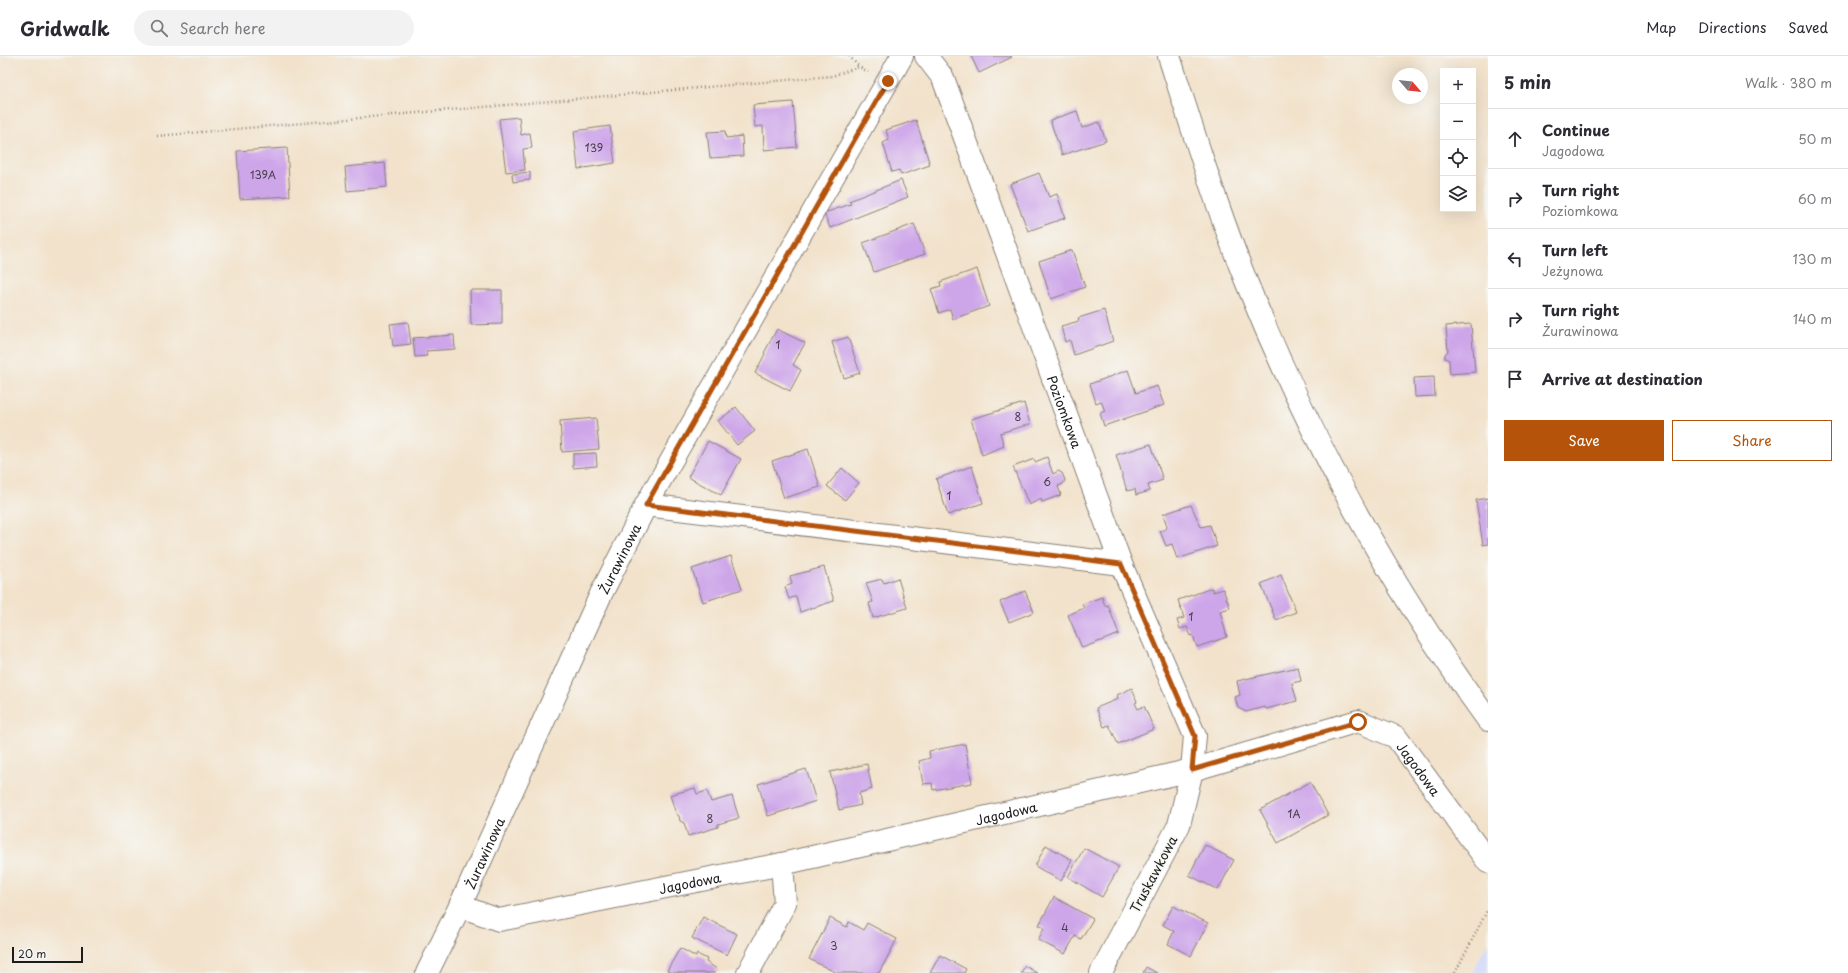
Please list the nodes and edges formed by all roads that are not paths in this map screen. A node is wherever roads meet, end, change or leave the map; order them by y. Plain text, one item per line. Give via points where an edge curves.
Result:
1 (902, 56) edge
2 (926, 56) edge
3 (1169, 56) edge
4 (646, 505) junction
5 (1121, 564) junction
6 (1488, 720) edge
7 (1192, 770) junction
8 (1488, 862) edge
9 (782, 864) junction
10 (460, 906) junction
11 (427, 973) edge
12 (748, 973) edge
13 (1101, 973) edge

1 - 4 street, Żurawinowa
2 - 5 street, Poziomkowa via 943,78
3 - 6 street via 1246,280 1290,382 1336,478 1381,558
4 - 5 street
4 - 10 street, Żurawinowa via 601,594
5 - 7 street, Poziomkowa via 1195,736
7 - 8 street, Jagodowa via 1358,722 1396,737
7 - 9 street, Jagodowa
7 - 13 street, Truskawkowa via 1179,825
9 - 10 street, Jagodowa via 499,920
9 - 12 street via 785,903
10 - 11 street, Żurawinowa

